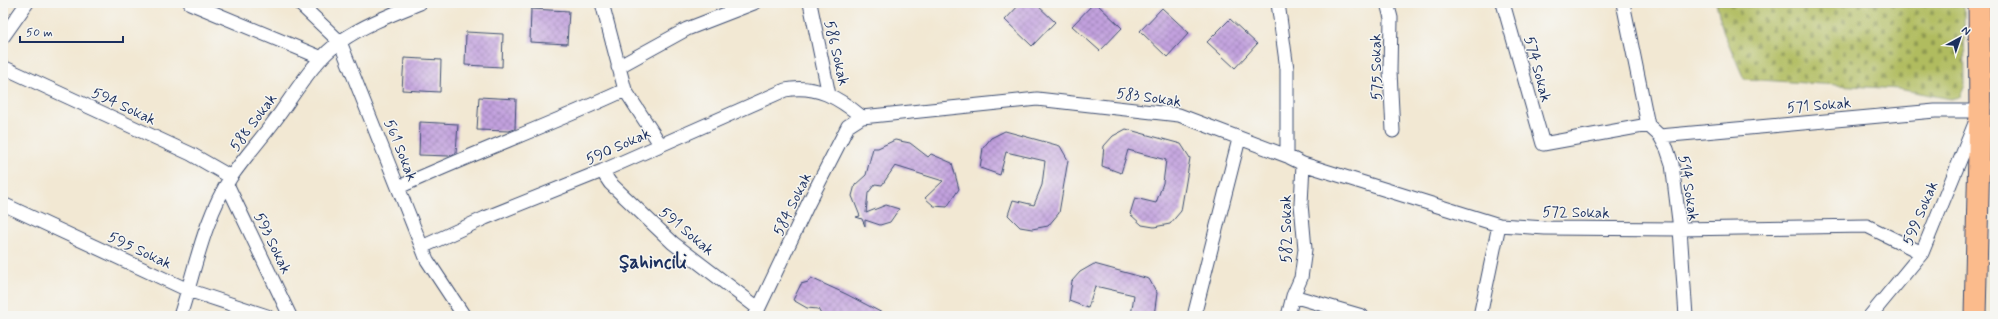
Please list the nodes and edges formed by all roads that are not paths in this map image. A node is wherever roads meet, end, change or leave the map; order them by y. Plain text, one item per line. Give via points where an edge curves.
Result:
1 (27, 3) edge
2 (190, 3) edge
3 (299, 3) edge
4 (420, 3) edge
5 (602, 3) edge
6 (754, 3) edge
7 (810, 3) edge
8 (1278, 3) edge
9 (1387, 3) edge
10 (1503, 3) edge
11 (1623, 3) edge
12 (1979, 3) edge
13 (3, 37) edge
14 (340, 42) junction
15 (322, 58) junction
16 (3, 67) edge
17 (618, 67) junction
18 (625, 90) junction
19 (829, 95) junction
20 (1980, 111) junction
21 (865, 117) junction
22 (1648, 125) junction
23 (1393, 131) dead end
24 (1660, 136) junction
25 (1239, 139) junction
26 (660, 144) junction
27 (1287, 156) junction
28 (1303, 164) junction
29 (602, 171) junction
30 (229, 180) junction
31 (398, 187) junction
32 (3, 204) edge
33 (1499, 225) junction
34 (1680, 229) junction
35 (422, 247) junction
36 (1922, 253) junction
37 (188, 290) junction
38 (1294, 296) junction
39 (756, 312) edge
40 (180, 316) edge
41 (268, 316) edge
42 (290, 316) edge
43 (464, 316) edge
44 (1194, 316) edge
45 (1288, 316) edge
46 (1362, 316) edge
47 (1480, 316) edge
48 (1686, 316) edge
49 (1870, 316) edge
50 (1975, 316) edge

1 - 13 street
2 - 15 street
3 - 14 street, 561 Sokak
4 - 14 street, 588 Sokak via 371,23
5 - 17 street
6 - 17 street via 687,29
7 - 19 street, 586 Sokak
8 - 27 street via 1287,70
9 - 23 street, 575 Sokak via 1391,18
10 - 22 street, 574 Sokak via 1543,144
11 - 22 street
12 - 20 highway
14 - 15 street, 588 Sokak
14 - 31 street, 561 Sokak
15 - 30 street, 588 Sokak
16 - 30 street, 594 Sokak via 191,154
17 - 18 street
18 - 26 street
18 - 31 street
19 - 21 street, 586 Sokak
19 - 26 street, 590 Sokak via 811,88 785,90
20 - 24 street, 571 Sokak via 1935,111
20 - 36 street, 599 Sokak
20 - 50 highway
21 - 25 street, 583 Sokak via 1037,99 1179,115
21 - 39 street, 584 Sokak via 848,126
22 - 24 street, 514 Sokak
24 - 34 street, 514 Sokak via 1672,164
25 - 27 street, 572 Sokak
25 - 44 street
26 - 29 street, 590 Sokak
27 - 28 street, 572 Sokak
28 - 33 street, 572 Sokak
28 - 38 street, 582 Sokak via 1301,204 1305,249 1301,278
29 - 35 street, 590 Sokak via 485,218
29 - 39 street, 591 Sokak via 610,183 673,243
30 - 37 street, 588 Sokak via 201,242
30 - 42 street, 593 Sokak
31 - 35 street, 561 Sokak
32 - 37 street, 595 Sokak
33 - 34 street, 572 Sokak
33 - 47 street
34 - 36 street, 572 Sokak via 1867,226
34 - 48 street, 514 Sokak
35 - 43 street, 561 Sokak via 427,260
36 - 49 street, 599 Sokak
37 - 40 street, 588 Sokak
37 - 41 street, 595 Sokak
38 - 45 street, 582 Sokak
38 - 46 street

